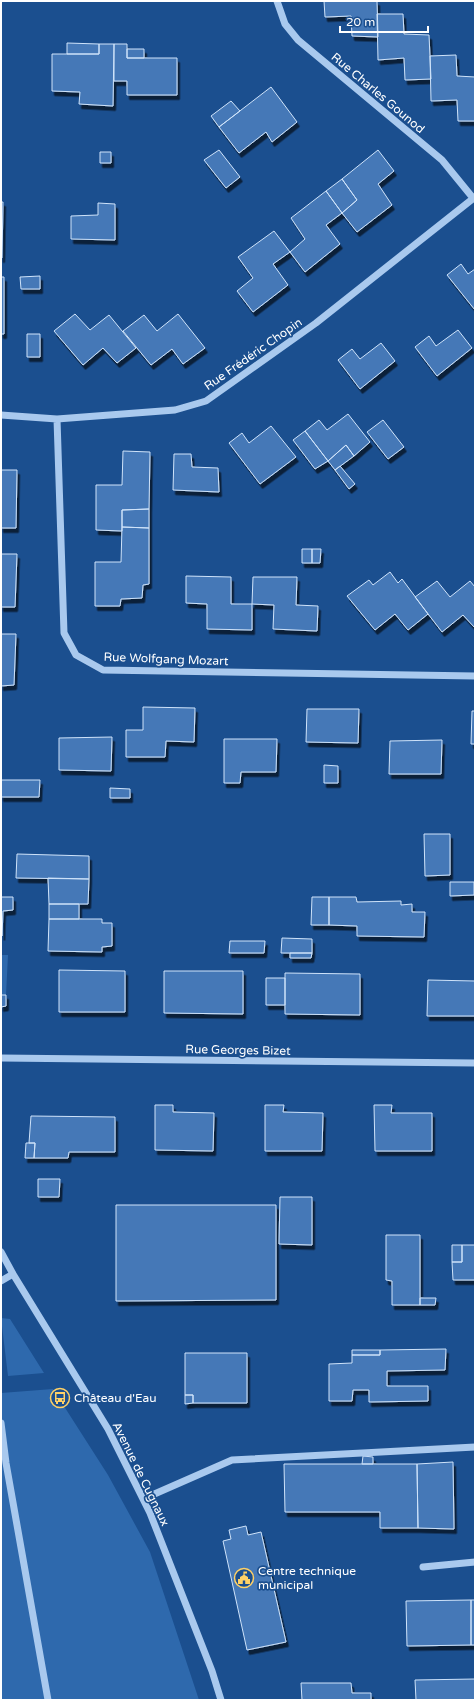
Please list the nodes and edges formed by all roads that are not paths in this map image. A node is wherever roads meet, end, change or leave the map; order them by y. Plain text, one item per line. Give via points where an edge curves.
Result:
1 (277, 1) edge
2 (474, 198) edge
3 (1, 415) edge
4 (58, 419) junction
5 (475, 676) edge
6 (1, 1058) edge
7 (475, 1063) edge
8 (1, 1252) edge
9 (12, 1274) junction
10 (1, 1280) edge
11 (1, 1424) edge
12 (475, 1447) edge
13 (4, 1463) edge
14 (143, 1499) junction
15 (475, 1562) edge
16 (423, 1566) dead end
17 (48, 1700) edge
18 (221, 1700) edge

1 - 2 street, Rue Charles Gounod via 285,24 298,40 442,160
2 - 4 street, Rue Frédéric Chopin via 316,323 206,401 175,410
3 - 4 street, Rue Frédéric Chopin
4 - 5 street, Rue Wolfgang Mozart via 64,633 76,655 103,670
6 - 7 street, Rue Georges Bizet
8 - 9 street, Avenue de Cugnaux
9 - 10 street
9 - 14 street, Avenue de Cugnaux via 108,1428
11 - 13 street
12 - 14 street via 232,1460
13 - 17 street
14 - 18 street, Avenue de Cugnaux
15 - 16 street

